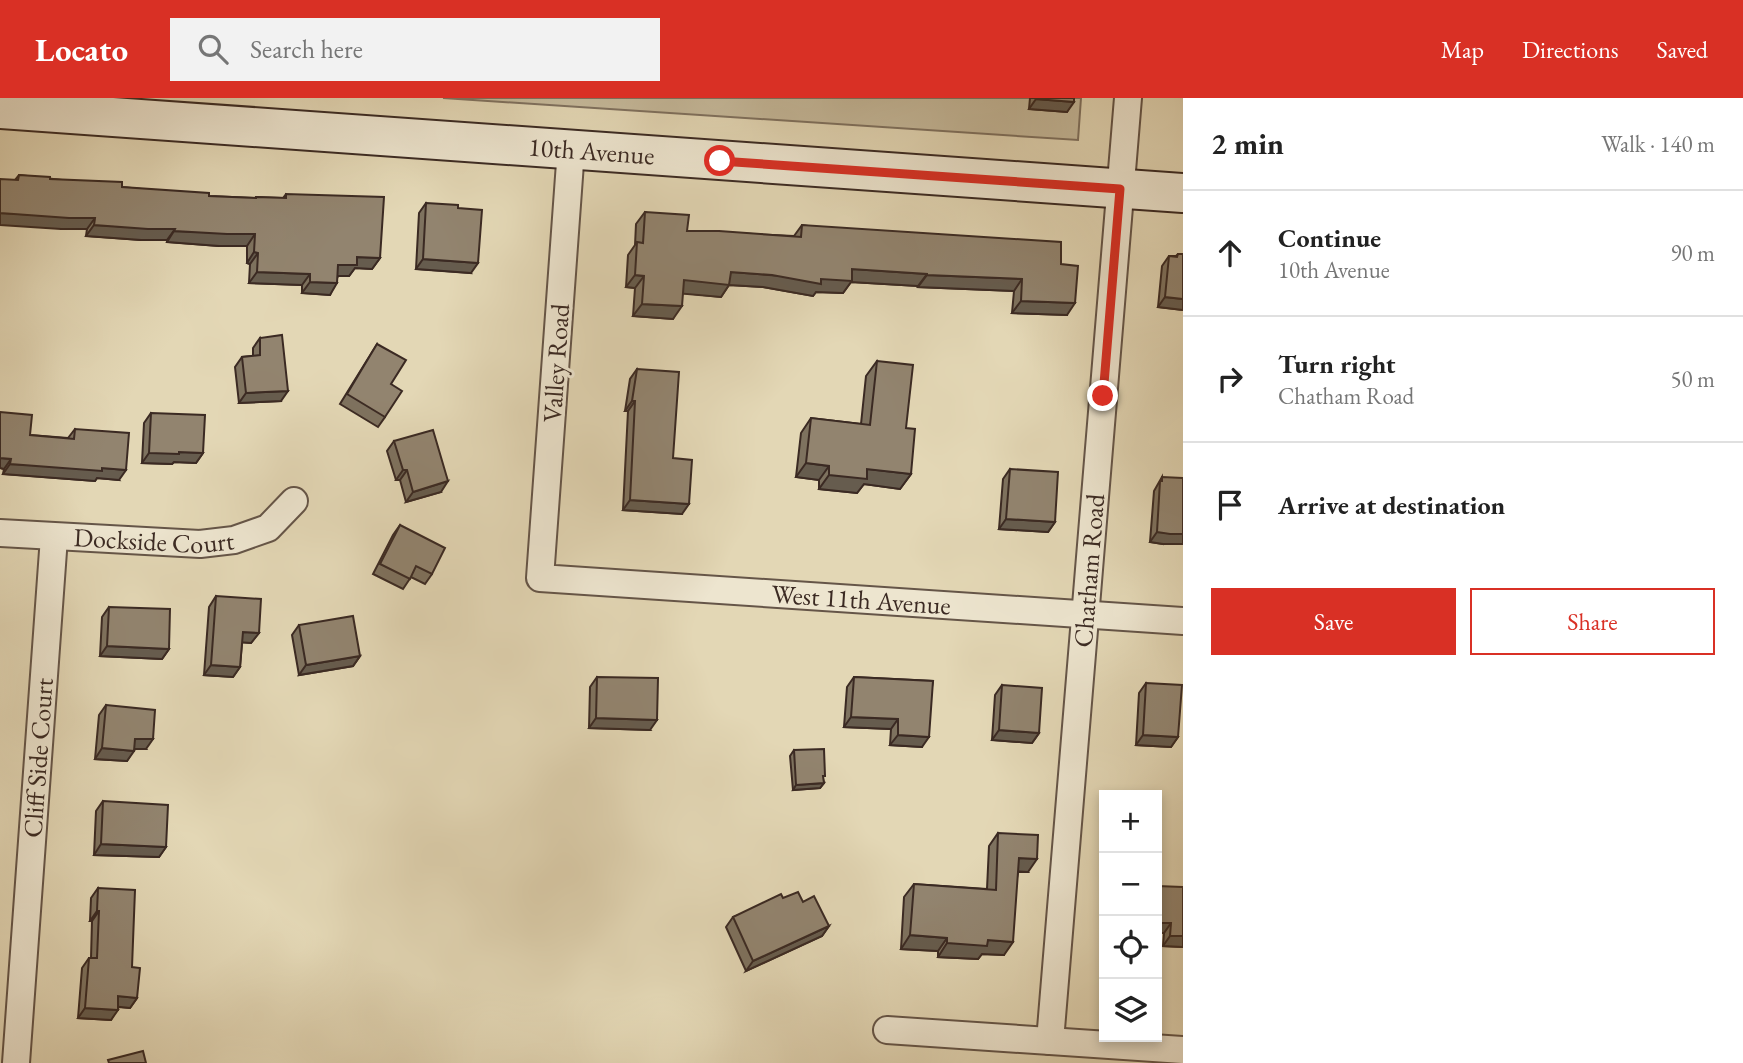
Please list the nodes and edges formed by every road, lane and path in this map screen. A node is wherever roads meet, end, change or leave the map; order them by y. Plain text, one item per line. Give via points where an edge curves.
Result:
1 (1128, 98) edge
2 (0, 109) edge
3 (571, 149) junction
4 (1120, 189) junction
5 (1183, 193) edge
6 (294, 501) dead end
7 (0, 533) edge
8 (54, 537) junction
9 (540, 578) joint
10 (1085, 614) junction
11 (1183, 621) edge
12 (887, 1030) dead end
13 (1050, 1041) junction
14 (1183, 1050) edge
15 (16, 1063) edge

1 - 4 street, Chatham Road
2 - 3 street, 10th Avenue
3 - 4 street, 10th Avenue
3 - 9 street, Valley Road
4 - 5 street, 10th Avenue
4 - 10 street, Chatham Road
6 - 8 street, Dockside Court via 268,528 234,540 200,544
7 - 8 street, Dockside Court
8 - 15 street, Cliff Side Court
9 - 10 street, West 11th Avenue
10 - 11 street, West 11th Avenue
10 - 13 street, Chatham Road
12 - 13 street
13 - 14 street

